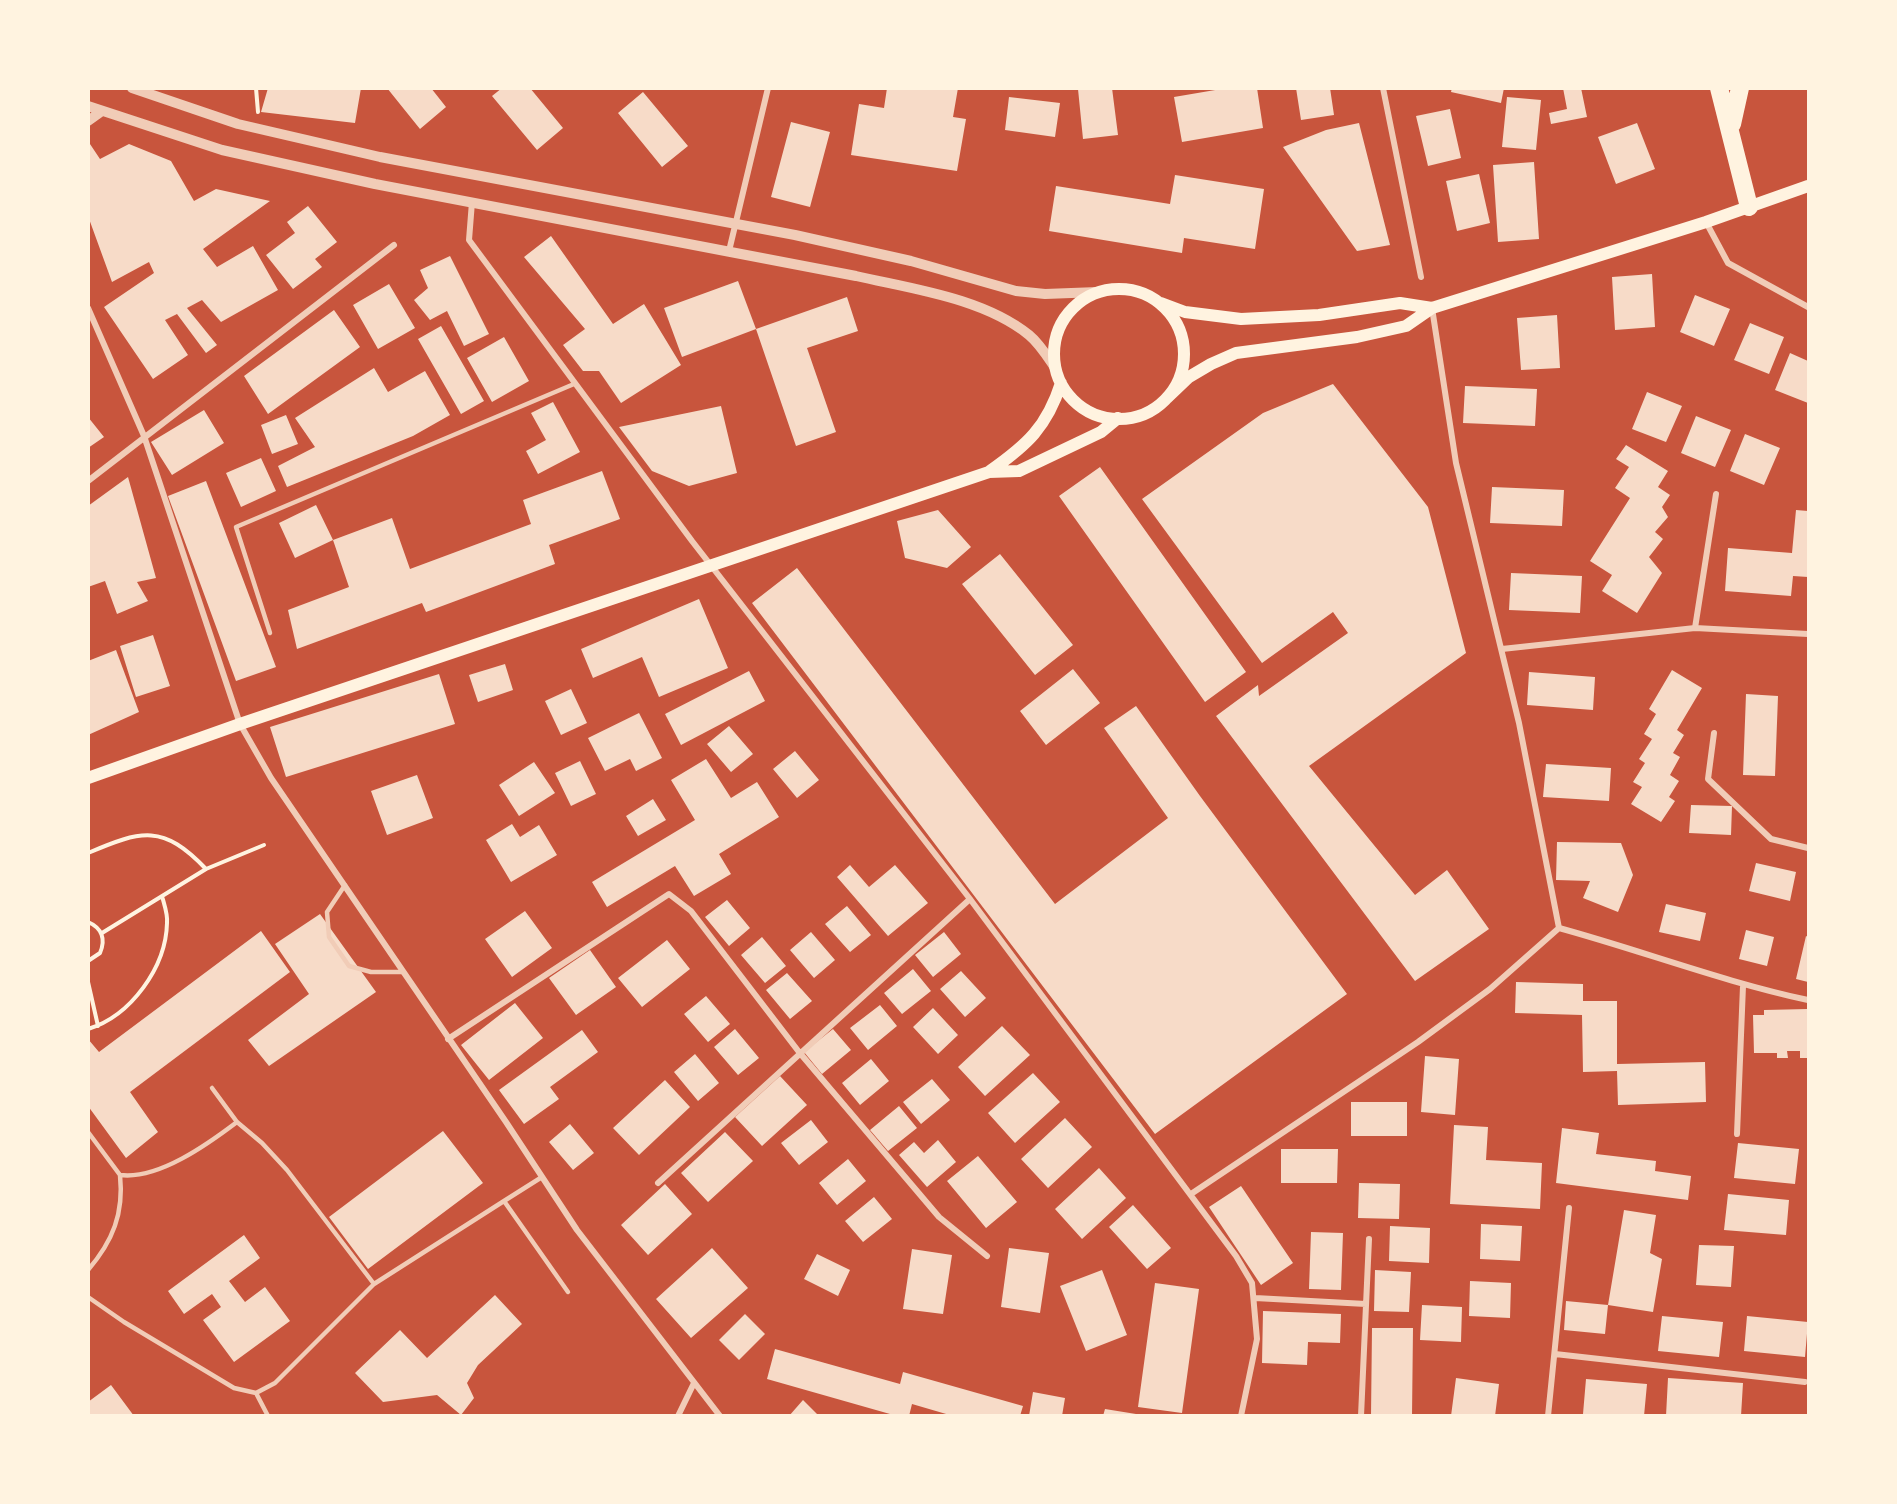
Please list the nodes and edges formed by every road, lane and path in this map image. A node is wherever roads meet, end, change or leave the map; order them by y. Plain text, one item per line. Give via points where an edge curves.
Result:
1 (132, 88) edge
2 (256, 88) edge
3 (768, 88) edge
4 (1383, 88) edge
5 (1719, 88) edge
6 (1740, 88) edge
7 (88, 106) edge
8 (102, 111) junction
9 (88, 121) edge
10 (254, 128) junction
11 (1731, 131) junction
12 (1809, 186) edge
13 (472, 202) junction
14 (1749, 207) junction
15 (1706, 222) junction
16 (734, 223) junction
17 (394, 244) dead end
18 (729, 252) junction
19 (1421, 277) dead end
20 (1098, 292) junction
21 (1157, 302) junction
22 (1809, 307) edge
23 (88, 308) edge
24 (1432, 308) junction
25 (1055, 368) junction
26 (1060, 382) junction
27 (574, 384) junction
28 (1167, 398) junction
29 (1118, 418) junction
30 (144, 436) junction
31 (989, 472) junction
32 (88, 481) edge
33 (1716, 494) dead end
34 (710, 565) junction
35 (1695, 628) junction
36 (270, 633) dead end
37 (1809, 634) edge
38 (1502, 649) junction
39 (240, 724) junction
40 (1714, 733) dead end
41 (88, 778) edge
42 (264, 845) dead end
43 (1809, 848) edge
44 (88, 853) edge
45 (206, 869) junction
46 (345, 885) junction
47 (162, 896) junction
48 (970, 899) junction
49 (88, 922) edge
50 (1559, 928) junction
51 (102, 933) junction
52 (88, 961) edge
53 (404, 972) junction
54 (88, 982) edge
55 (1743, 986) junction
56 (1809, 1000) edge
57 (98, 1026) junction
58 (88, 1029) edge
59 (448, 1039) junction
60 (799, 1053) junction
61 (212, 1088) dead end
62 (237, 1122) junction
63 (88, 1132) edge
64 (1737, 1134) dead end
65 (120, 1175) junction
66 (542, 1177) junction
67 (658, 1183) dead end
68 (1191, 1194) junction
69 (504, 1201) junction
70 (1569, 1208) dead end
71 (1369, 1239) dead end
72 (987, 1256) dead end
73 (88, 1270) edge
74 (374, 1284) junction
75 (568, 1292) dead end
76 (88, 1296) edge
77 (1255, 1298) junction
78 (1366, 1304) junction
79 (1555, 1354) junction
80 (1804, 1382) dead end
81 (694, 1383) junction
82 (256, 1393) junction
83 (268, 1416) edge
84 (678, 1416) edge
85 (720, 1416) edge
86 (1241, 1416) edge
87 (1361, 1416) edge
88 (1548, 1416) edge

1 - 10 street
2 - 10 path via 258,111
3 - 16 street
4 - 19 street
5 - 11 highway
6 - 11 highway
7 - 8 street
8 - 9 street
8 - 13 street via 222,150
10 - 16 street via 380,157
11 - 14 highway
12 - 14 main road
13 - 18 street
13 - 27 street via 469,240
14 - 15 main road
15 - 22 street via 1728,263
15 - 24 main road
16 - 18 street
16 - 20 street via 911,261 1016,291
17 - 30 street
18 - 25 street via 901,286 984,311 1029,335
20 - 21 main road via 1128,290
20 - 25 main road via 1071,309 1062,322 1054,352
21 - 24 main road via 1185,312 1241,319 1319,315 1400,303
21 - 28 main road via 1169,312 1182,340 1181,370
23 - 30 street
24 - 28 main road via 1406,326 1357,337 1236,353 1189,377
24 - 38 street via 1456,463
25 - 26 main road
26 - 29 main road via 1084,408 1100,416
26 - 31 main road via 1047,418 1036,433
27 - 34 street
27 - 36 lane via 236,528
28 - 29 main road via 1144,413
29 - 31 main road via 1101,432 1019,471
30 - 32 street
30 - 39 street
31 - 34 main road
33 - 35 street
34 - 39 main road
34 - 48 street
35 - 37 street
35 - 38 street
38 - 50 street
39 - 41 main road
39 - 46 street via 271,778
40 - 43 street via 1708,779 1771,839
42 - 45 path
44 - 45 path via 130,836 154,835 186,848
45 - 47 path
46 - 53 street
46 - 53 lane via 327,912 329,937 349,966 371,972
47 - 51 path
47 - 57 path via 168,921 163,951 147,982 124,1008
48 - 60 street
48 - 68 street
49 - 51 path
50 - 55 street via 1633,948
50 - 68 street via 1490,989 1418,1042
51 - 52 path via 100,953
53 - 59 street
54 - 57 path
55 - 56 street
55 - 64 street
57 - 58 path
59 - 60 street via 669,894 691,911
59 - 66 street
60 - 67 street
60 - 72 street via 939,1217
61 - 62 lane
62 - 65 lane via 185,1156 150,1172 133,1177
62 - 74 lane via 287,1170
63 - 65 lane
65 - 73 lane via 120,1215 102,1254
66 - 69 lane
66 - 81 street via 577,1230
68 - 77 street via 1236,1256 1252,1283
69 - 74 lane
69 - 75 lane
70 - 79 street
71 - 78 street
74 - 82 lane via 275,1383
76 - 82 lane via 234,1388
77 - 78 street
77 - 86 street via 1257,1340
78 - 87 street
79 - 80 street
79 - 88 street
81 - 84 street
81 - 85 street
82 - 83 lane

